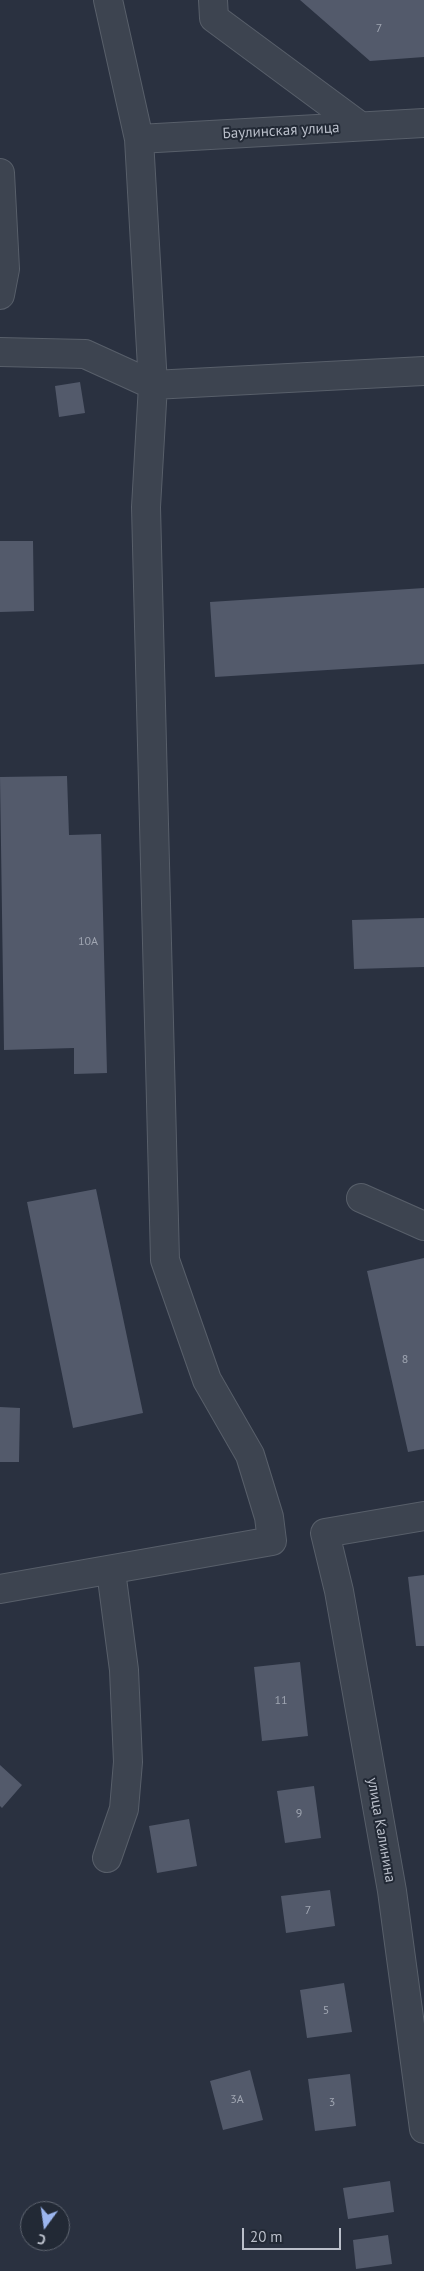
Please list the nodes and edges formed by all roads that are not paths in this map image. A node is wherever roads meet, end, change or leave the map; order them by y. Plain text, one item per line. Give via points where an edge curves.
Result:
1 (108, 0) edge
2 (213, 0) edge
3 (424, 123) edge
4 (360, 126) junction
5 (139, 139) junction
6 (0, 173) edge
7 (0, 295) edge
8 (0, 352) edge
9 (424, 371) edge
10 (153, 385) junction
11 (362, 1198) dead end
12 (424, 1226) edge
13 (424, 1516) edge
14 (111, 1570) junction
15 (0, 1589) edge
16 (107, 1858) dead end
17 (424, 2129) edge

1 - 5 street
2 - 4 street via 214,18
3 - 4 street, Баулинская улица
4 - 5 street, Баулинская улица
5 - 10 street
6 - 7 street via 5,269
8 - 10 street via 85,354
9 - 10 street
10 - 14 street via 146,507 165,1260 207,1380 250,1455 269,1517 272,1542
11 - 12 street
13 - 17 street, улица Калинина via 326,1533 392,1891
14 - 15 street
14 - 16 street via 124,1670 128,1762 124,1809

